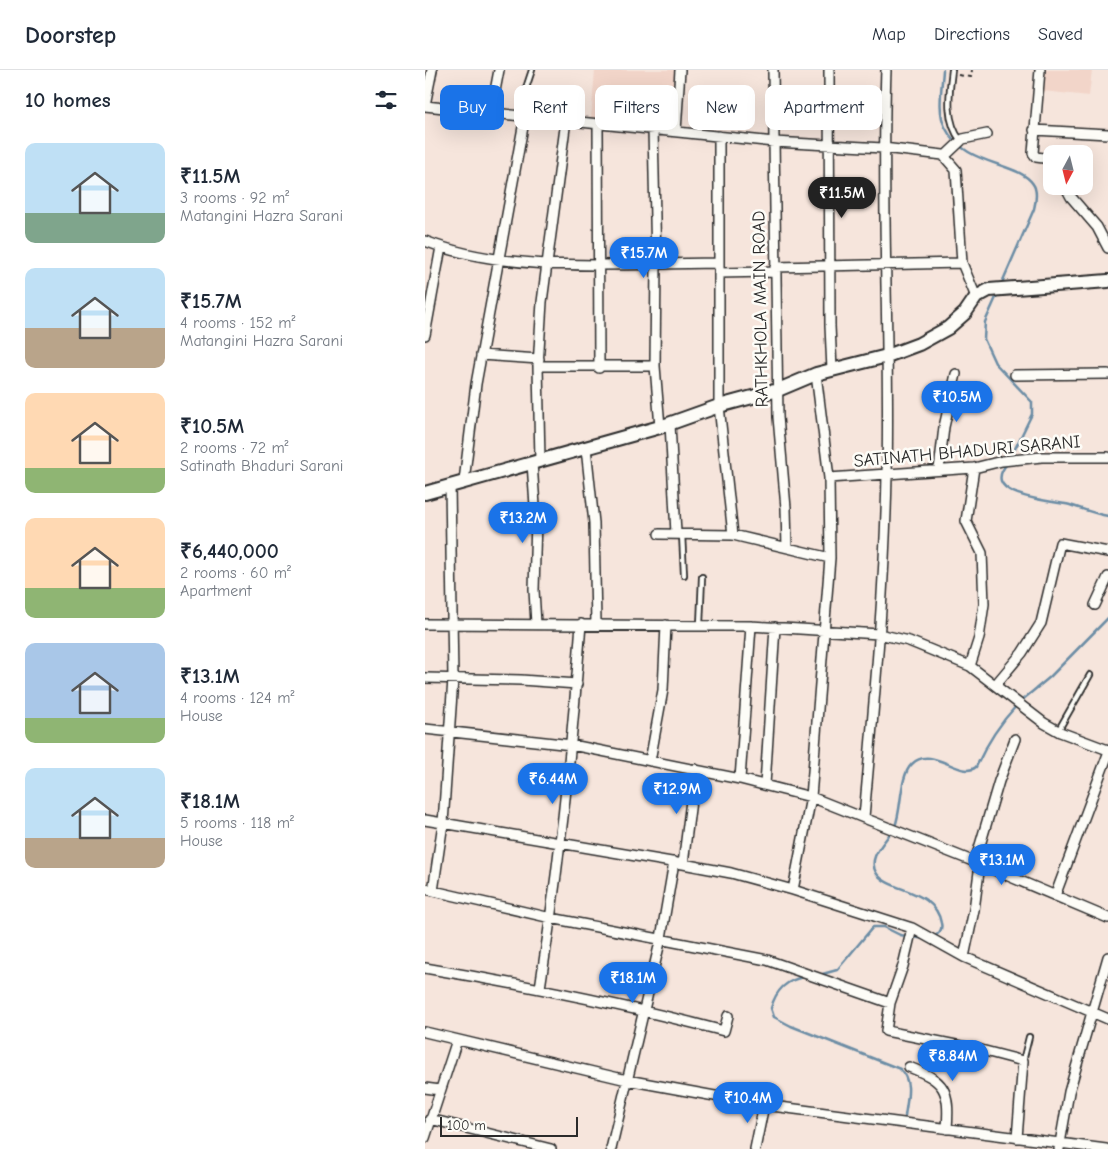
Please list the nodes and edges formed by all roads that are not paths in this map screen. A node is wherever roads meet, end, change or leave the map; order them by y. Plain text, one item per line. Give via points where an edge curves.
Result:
1 (432, 70) edge
2 (499, 70) edge
3 (533, 70) edge
4 (680, 70) edge
5 (773, 70) edge
6 (829, 70) edge
7 (886, 70) edge
8 (1040, 70) edge
9 (952, 72) edge
10 (496, 85) edge
11 (527, 85) edge
12 (425, 105) edge
13 (440, 107) edge
14 (522, 130) edge
15 (565, 130) edge
16 (598, 130) edge
17 (653, 130) edge
18 (664, 130) edge
19 (1034, 130) junction
20 (676, 131) junction
21 (987, 134) dead end
22 (1108, 134) edge
23 (719, 136) junction
24 (774, 142) junction
25 (961, 142) junction
26 (830, 144) junction
27 (883, 148) junction
28 (948, 154) junction
29 (1043, 157) edge
30 (1072, 195) edge
31 (425, 240) edge
32 (441, 247) junction
33 (1108, 248) edge
34 (498, 259) junction
35 (547, 262) junction
36 (656, 263) junction
37 (719, 263) junction
38 (962, 263) junction
39 (599, 264) junction
40 (831, 266) junction
41 (885, 266) junction
42 (775, 269) junction
43 (719, 273) junction
44 (1108, 281) edge
45 (976, 297) junction
46 (425, 335) edge
47 (481, 355) junction
48 (887, 356) junction
49 (539, 363) junction
50 (655, 366) junction
51 (599, 368) junction
52 (832, 370) junction
53 (816, 374) junction
54 (956, 374) dead end
55 (1108, 374) edge
56 (1015, 375) dead end
57 (778, 390) junction
58 (719, 406) junction
59 (665, 425) junction
60 (586, 448) junction
61 (1108, 457) edge
62 (536, 462) junction
63 (974, 468) junction
64 (939, 470) junction
65 (887, 474) junction
66 (829, 478) junction
67 (464, 480) junction
68 (450, 485) junction
69 (425, 493) edge
70 (679, 533) junction
71 (659, 534) dead end
72 (733, 534) junction
73 (787, 546) junction
74 (1108, 552) edge
75 (830, 558) junction
76 (684, 575) dead end
77 (701, 577) dead end
78 (1108, 577) edge
79 (1095, 604) dead end
80 (425, 624) edge
81 (452, 624) junction
82 (536, 624) junction
83 (581, 624) junction
84 (595, 624) junction
85 (666, 625) junction
86 (701, 625) junction
87 (751, 626) junction
88 (775, 627) junction
89 (824, 629) junction
90 (879, 634) junction
91 (970, 666) junction
92 (1090, 676) dead end
93 (425, 678) edge
94 (453, 679) junction
95 (577, 684) junction
96 (996, 684) junction
97 (425, 729) edge
98 (1058, 731) junction
99 (450, 732) junction
100 (1015, 740) dead end
101 (572, 745) junction
102 (1108, 750) edge
103 (1108, 754) edge
104 (650, 761) junction
105 (695, 769) junction
106 (740, 779) junction
107 (765, 785) junction
108 (811, 797) junction
109 (864, 818) junction
110 (425, 820) edge
111 (443, 823) junction
112 (560, 842) junction
113 (679, 863) junction
114 (978, 863) junction
115 (429, 890) edge
116 (793, 890) junction
117 (1055, 896) junction
118 (551, 918) junction
119 (1108, 918) edge
120 (914, 931) junction
121 (661, 938) junction
122 (964, 957) junction
123 (1108, 957) edge
124 (425, 968) edge
125 (540, 988) junction
126 (890, 1003) junction
127 (644, 1010) junction
128 (1092, 1013) junction
129 (728, 1016) dead end
130 (1108, 1020) edge
131 (425, 1032) edge
132 (1029, 1038) dead end
133 (457, 1040) junction
134 (1023, 1061) junction
135 (909, 1067) dead end
136 (627, 1080) junction
137 (425, 1088) edge
138 (440, 1090) junction
139 (764, 1105) junction
140 (431, 1119) junction
141 (947, 1129) junction
142 (425, 1138) edge
143 (1017, 1138) junction
144 (1059, 1146) edge
145 (551, 1149) edge
146 (611, 1149) edge
147 (755, 1149) edge
148 (1106, 1149) edge

1 - 12 street
2 - 10 street
3 - 11 lane
4 - 20 street
5 - 24 street, RATHKHOLA MAIN ROAD
6 - 26 street
7 - 27 street
8 - 19 street
9 - 25 lane via 952,126
12 - 13 street
14 - 34 street
15 - 35 street
16 - 39 street
17 - 36 street
18 - 20 street
19 - 22 street
19 - 29 street via 1034,155
20 - 23 street
21 - 25 street
23 - 24 street
23 - 37 street
24 - 26 street
24 - 42 street, RATHKHOLA MAIN ROAD
25 - 28 street
26 - 27 street
26 - 40 street
27 - 28 street
27 - 41 street
28 - 38 street via 956,170
30 - 33 street via 1097,227
31 - 32 street
32 - 34 street
32 - 46 street
34 - 35 street
34 - 47 street
35 - 39 street
35 - 49 street
36 - 37 street
36 - 39 street
36 - 50 street
37 - 43 street
38 - 41 street
38 - 45 street
39 - 51 street
40 - 41 street
40 - 42 street
40 - 52 street
41 - 48 street
42 - 43 street
42 - 57 street, RATHKHOLA MAIN ROAD
43 - 58 street
44 - 45 street via 989,290
45 - 48 street via 965,313 947,328 919,344
47 - 49 street
47 - 67 street
48 - 52 street
48 - 65 street
49 - 51 street
49 - 62 street
50 - 51 street
50 - 59 street
52 - 53 street
53 - 57 street
53 - 66 street
54 - 64 street via 944,427
55 - 56 street
57 - 58 street
57 - 73 street, RATHKHOLA MAIN ROAD
58 - 59 street
58 - 72 street
59 - 60 street
59 - 70 street
60 - 62 street
60 - 84 street via 594,524
61 - 63 street, SATINATH BHADURI SARANI via 1002,461
62 - 67 street
62 - 82 street
63 - 64 street, SATINATH BHADURI SARANI
63 - 91 street via 966,521 982,553 984,604 979,638
64 - 65 street, SATINATH BHADURI SARANI
65 - 66 street, SATINATH BHADURI SARANI
65 - 90 street
66 - 75 street
67 - 68 street
68 - 69 street
68 - 81 street
70 - 71 street
70 - 72 street
70 - 76 lane
72 - 73 street
73 - 75 street
74 - 96 street via 1060,544 1041,623 1022,653
75 - 89 street
77 - 86 lane
78 - 79 street
80 - 81 street
81 - 82 street
81 - 94 street
82 - 83 street
83 - 84 street
83 - 95 street
84 - 85 street
85 - 86 street
85 - 104 street via 663,690
86 - 87 street
87 - 88 street
87 - 106 street
88 - 89 street
88 - 107 street
89 - 90 street
89 - 108 street
90 - 91 street via 909,641
90 - 109 street
91 - 96 street
92 - 98 lane
93 - 94 street
94 - 95 street
94 - 99 street
95 - 101 street
96 - 98 street via 1030,713
97 - 99 street
98 - 102 street
99 - 101 street
99 - 111 street
100 - 114 street via 999,781
101 - 104 street
101 - 112 street
103 - 117 street
104 - 105 street
105 - 106 street
105 - 113 street
106 - 107 street
107 - 108 street
108 - 109 street
108 - 116 street
109 - 114 street
110 - 111 street
111 - 112 street
111 - 115 street
112 - 113 street
112 - 118 street
113 - 116 street
113 - 121 street
114 - 117 street
114 - 122 street via 974,910
115 - 118 street
116 - 120 street
117 - 119 street
118 - 121 street
118 - 125 street
120 - 122 street
120 - 126 street via 907,944
121 - 126 street via 767,960
121 - 127 street
122 - 128 street
123 - 128 street
124 - 125 street
125 - 127 street
126 - 134 street via 886,1031
127 - 129 street via 724,1031
127 - 136 street
128 - 130 street
128 - 144 street via 1069,1092
131 - 133 street
132 - 134 lane
133 - 136 street
133 - 138 street
134 - 143 street
135 - 141 street via 940,1082 947,1109
136 - 139 street
136 - 146 street
137 - 138 street
138 - 140 street
139 - 141 street
139 - 147 street
140 - 142 street
140 - 145 street
141 - 143 street
143 - 144 street
144 - 148 street

